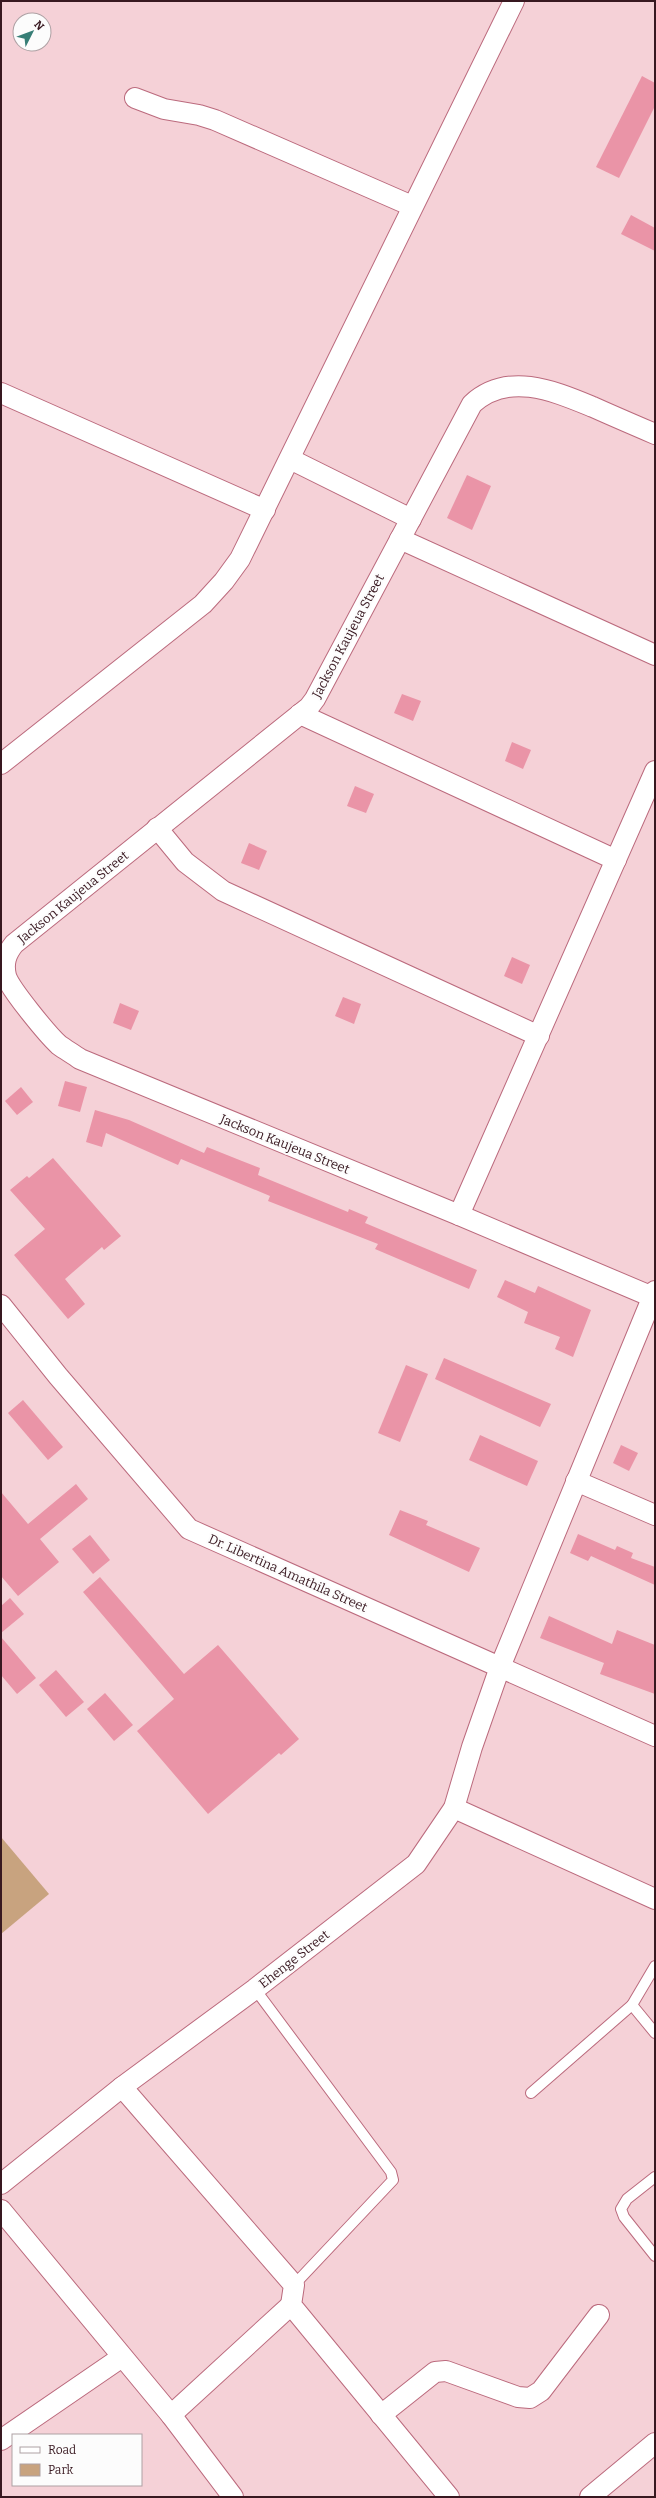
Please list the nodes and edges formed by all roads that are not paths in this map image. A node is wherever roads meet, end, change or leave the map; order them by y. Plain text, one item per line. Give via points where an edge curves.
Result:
1 (514, 1) edge
2 (136, 98) dead end
3 (412, 206) junction
4 (1, 393) edge
5 (655, 434) edge
6 (290, 459) junction
7 (265, 510) junction
8 (411, 519) junction
9 (400, 539) junction
10 (655, 656) edge
11 (300, 714) junction
12 (1, 764) edge
13 (655, 771) edge
14 (157, 828) junction
15 (616, 860) junction
16 (3, 958) edge
17 (539, 1036) junction
18 (459, 1215) junction
19 (654, 1295) edge
20 (1, 1305) edge
21 (576, 1481) junction
22 (655, 1515) edge
23 (500, 1667) junction
24 (655, 1736) edge
25 (454, 1808) junction
26 (655, 1899) edge
27 (655, 1966) edge
28 (255, 1988) junction
29 (632, 2005) junction
30 (655, 2033) edge
31 (122, 2087) junction
32 (531, 2093) dead end
33 (655, 2177) edge
34 (1, 2184) edge
35 (1, 2210) edge
36 (655, 2256) edge
37 (294, 2285) junction
38 (291, 2305) junction
39 (599, 2315) dead end
40 (122, 2357) junction
41 (171, 2415) junction
42 (381, 2415) junction
43 (1, 2440) edge
44 (655, 2443) edge
45 (233, 2497) edge
46 (449, 2497) edge
47 (590, 2497) edge

1 - 3 street
2 - 3 street via 164,109 215,120
3 - 6 street
4 - 7 street
5 - 8 street, Jackson Kaujeua Street via 554,391 536,386 498,389 483,394 472,404
6 - 7 street
6 - 8 street
7 - 12 street via 240,559 203,604
8 - 9 street, Jackson Kaujeua Street
9 - 10 street
9 - 11 street, Jackson Kaujeua Street via 315,699
11 - 14 street, Jackson Kaujeua Street
11 - 15 street
13 - 15 street
14 - 16 street, Jackson Kaujeua Street via 14,944
14 - 17 street via 185,862 223,891
15 - 17 street
16 - 18 street, Jackson Kaujeua Street via 7,977 13,988 58,1044 80,1059
17 - 18 street
18 - 19 street, Jackson Kaujeua Street
19 - 21 street, Ehenge Street
20 - 23 street, Dr. Libertina Amathila Street via 189,1529
21 - 22 street
21 - 23 street, Ehenge Street
23 - 24 street, Dr. Libertina Amathila Street
23 - 25 street, Ehenge Street
25 - 26 street
25 - 28 street, Ehenge Street via 416,1864
27 - 29 lane
28 - 31 street, Ehenge Street
28 - 37 lane via 391,2172 393,2180
29 - 30 lane
29 - 32 lane
31 - 34 street, Ehenge Street
31 - 37 street
33 - 36 lane via 627,2199 621,2209 624,2217
35 - 40 street
37 - 38 street
38 - 41 street
38 - 42 street
39 - 42 street via 541,2391 530,2398 518,2397 446,2371 436,2372
40 - 41 street
40 - 43 street
41 - 45 street
42 - 46 street
44 - 47 street

